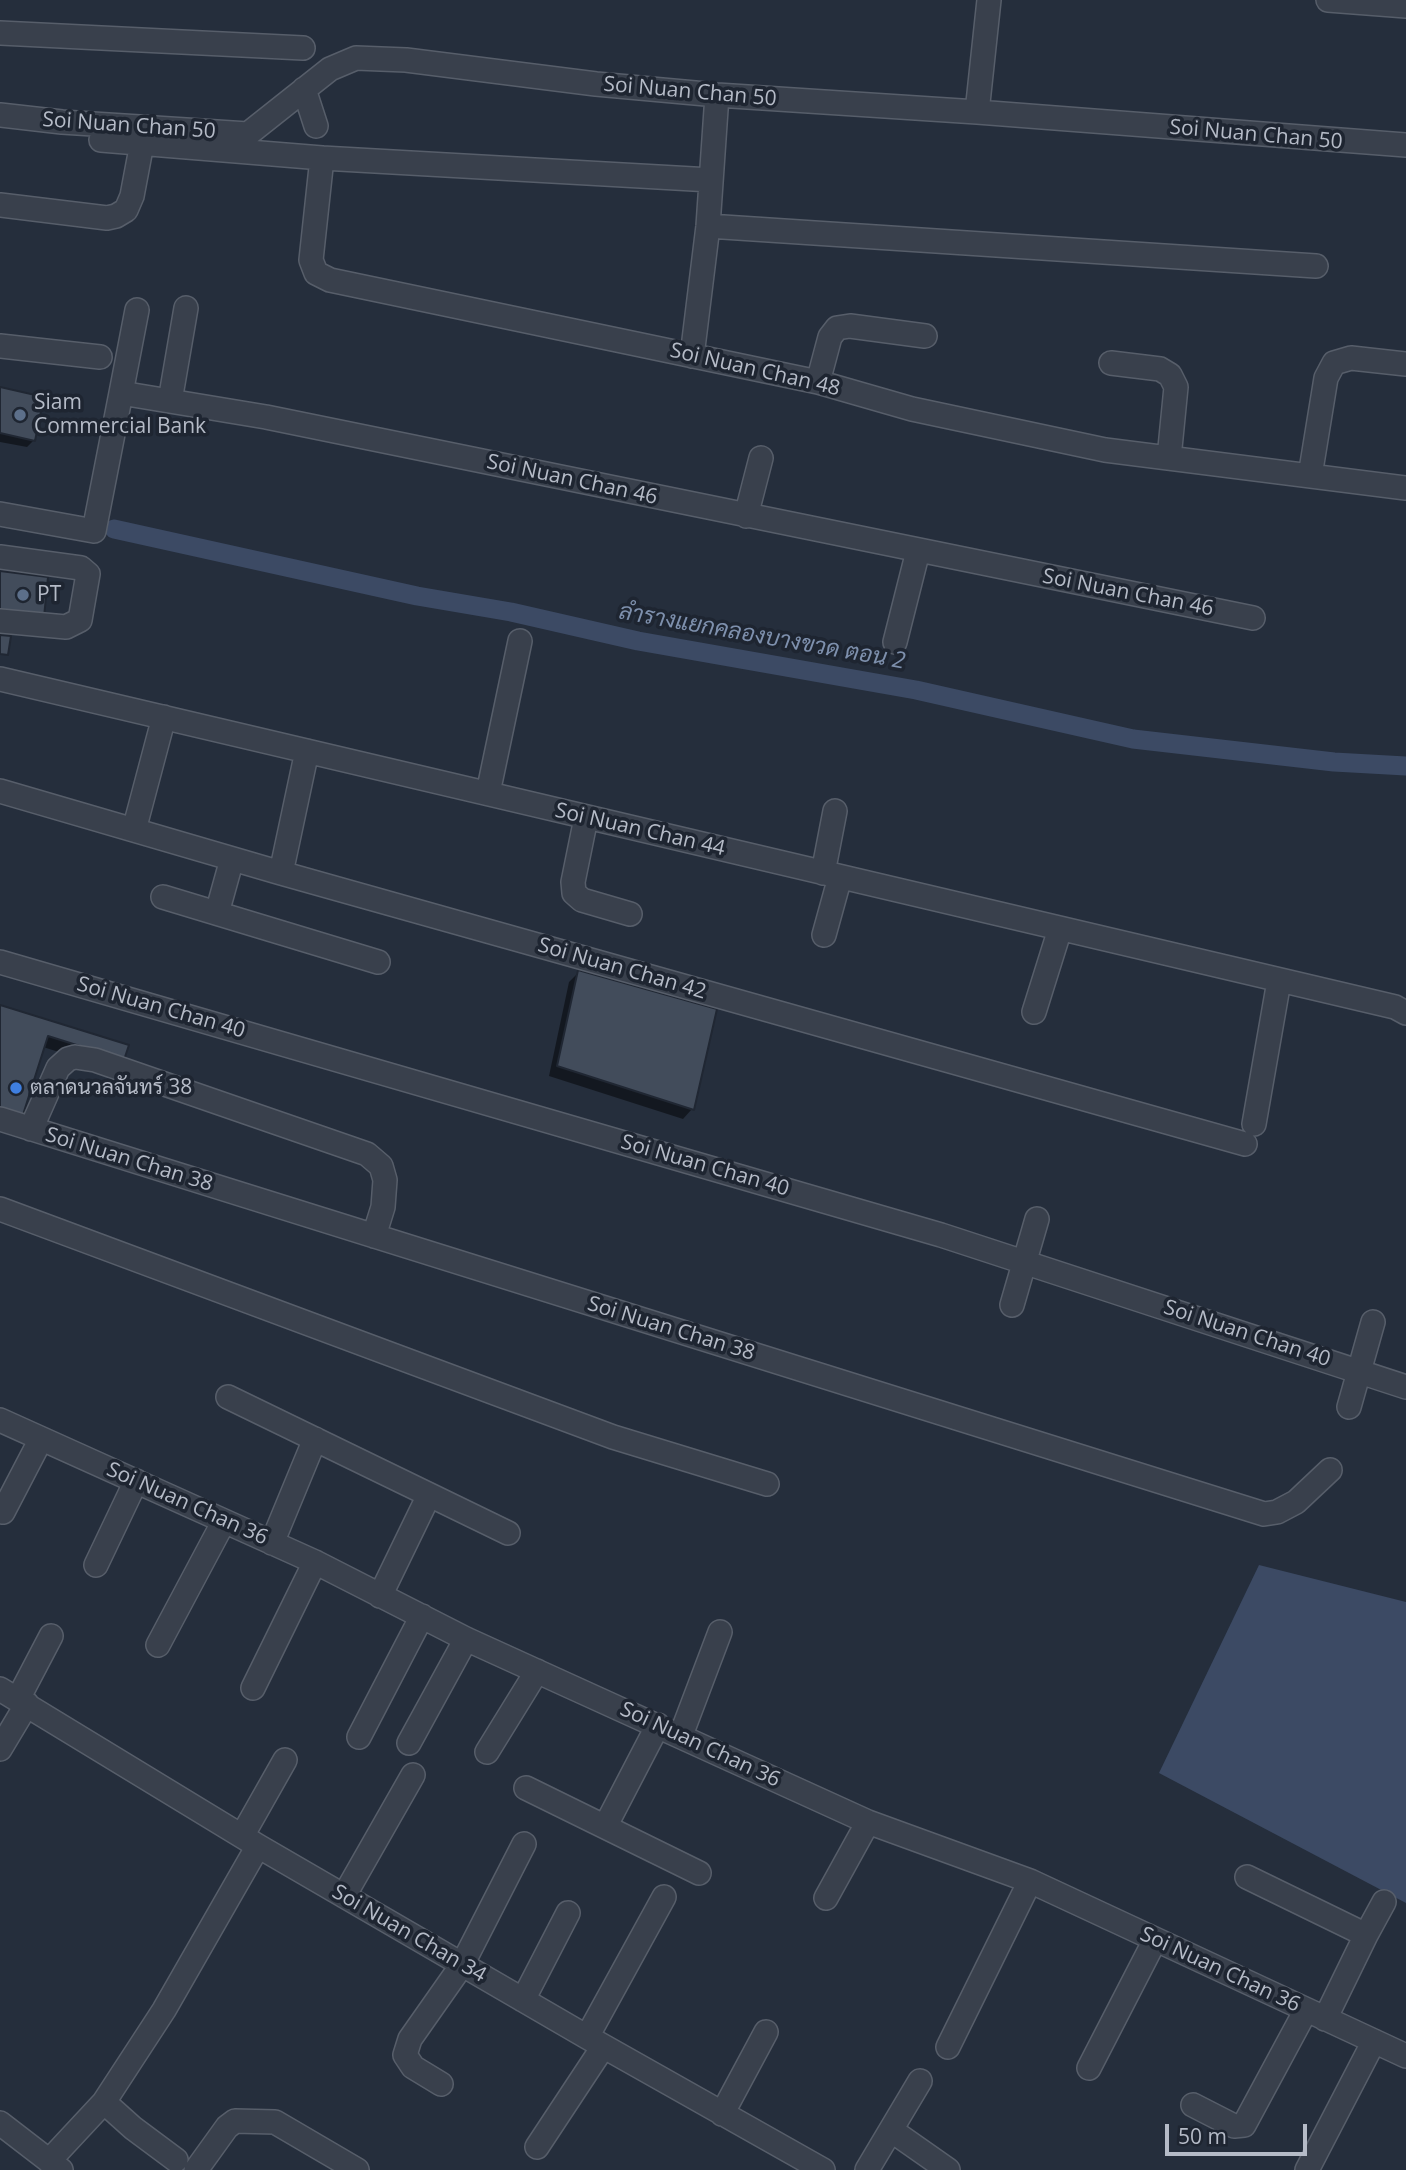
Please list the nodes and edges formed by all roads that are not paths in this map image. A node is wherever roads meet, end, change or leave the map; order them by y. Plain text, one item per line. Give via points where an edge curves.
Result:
1 (989, 0) edge
2 (1328, 0) edge
3 (1406, 6) edge
4 (0, 33) edge
5 (303, 48) dead end
6 (304, 89) junction
7 (717, 95) junction
8 (977, 112) junction
9 (0, 115) edge
10 (316, 126) dead end
11 (0, 131) edge
12 (142, 144) junction
13 (1406, 145) edge
14 (322, 158) junction
15 (710, 180) junction
16 (0, 205) edge
17 (708, 226) junction
18 (1316, 266) dead end
19 (186, 308) dead end
20 (136, 310) dead end
21 (925, 336) dead end
22 (0, 346) edge
23 (692, 356) junction
24 (100, 357) dead end
25 (1111, 363) dead end
26 (1406, 364) edge
27 (818, 382) junction
28 (121, 393) junction
29 (170, 401) junction
30 (761, 458) dead end
31 (1169, 458) junction
32 (1310, 476) junction
33 (1406, 488) edge
34 (0, 514) edge
35 (746, 516) junction
36 (918, 551) junction
37 (0, 557) edge
38 (1253, 618) dead end
39 (0, 621) edge
40 (520, 641) dead end
41 (895, 642) dead end
42 (0, 679) edge
43 (164, 717) junction
44 (307, 751) junction
45 (0, 791) edge
46 (488, 793) junction
47 (835, 811) dead end
48 (586, 818) junction
49 (134, 830) junction
50 (232, 859) junction
51 (281, 873) junction
52 (832, 875) junction
53 (163, 897) dead end
54 (216, 914) junction
55 (631, 914) dead end
56 (1060, 929) junction
57 (824, 935) dead end
58 (0, 961) edge
59 (377, 962) dead end
60 (1279, 981) junction
61 (1034, 1012) dead end
62 (1406, 1013) edge
63 (0, 1119) edge
64 (31, 1129) junction
65 (0, 1209) edge
66 (1037, 1219) dead end
67 (374, 1236) junction
68 (1024, 1261) junction
69 (1012, 1305) dead end
70 (1373, 1322) dead end
71 (1359, 1371) junction
72 (1406, 1387) edge
73 (228, 1397) dead end
74 (1349, 1407) dead end
75 (0, 1420) edge
76 (41, 1439) junction
77 (315, 1439) junction
78 (1330, 1470) dead end
79 (136, 1481) junction
80 (767, 1484) dead end
81 (429, 1495) junction
82 (3, 1512) dead end
83 (224, 1521) junction
84 (508, 1533) dead end
85 (272, 1543) junction
86 (315, 1562) junction
87 (96, 1565) dead end
88 (380, 1596) junction
89 (422, 1616) junction
90 (720, 1632) dead end
91 (51, 1636) dead end
92 (466, 1639) junction
93 (158, 1645) dead end
94 (537, 1671) junction
95 (253, 1688) dead end
96 (15, 1698) edge
97 (658, 1725) junction
98 (681, 1735) junction
99 (359, 1737) dead end
100 (409, 1744) dead end
101 (0, 1749) edge
102 (487, 1752) dead end
103 (285, 1760) dead end
104 (413, 1775) dead end
105 (526, 1788) dead end
106 (867, 1822) junction
107 (606, 1825) junction
108 (250, 1841) junction
109 (524, 1844) dead end
110 (699, 1872) dead end
111 (1247, 1877) dead end
112 (1030, 1881) junction
113 (344, 1896) junction
114 (664, 1897) dead end
115 (826, 1898) dead end
116 (1384, 1902) dead end
117 (568, 1913) dead end
118 (1366, 1936) junction
119 (1155, 1940) junction
120 (462, 1965) junction
121 (523, 2000) junction
122 (1315, 2015) junction
123 (766, 2032) dead end
124 (1374, 2041) junction
125 (595, 2042) junction
126 (948, 2047) dead end
127 (1406, 2056) edge
128 (1089, 2067) dead end
129 (920, 2081) dead end
130 (441, 2084) dead end
131 (104, 2102) junction
132 (1193, 2105) dead end
133 (722, 2114) junction
134 (0, 2123) edge
135 (891, 2130) junction
136 (537, 2147) dead end
137 (55, 2165) edge
138 (186, 2165) edge
139 (357, 2170) edge
140 (823, 2170) edge
141 (867, 2170) edge
142 (948, 2170) edge
143 (1307, 2170) edge

1 - 8 street
2 - 3 street
4 - 5 street
6 - 7 street, Soi Nuan Chan 50 via 330,69 356,58
6 - 9 street, Soi Nuan Chan 50 via 248,134
6 - 10 street
7 - 8 street, Soi Nuan Chan 50
7 - 15 street
8 - 13 street, Soi Nuan Chan 50
11 - 12 street
12 - 14 street
12 - 16 street via 132,197 116,216
14 - 15 street
14 - 23 street, Soi Nuan Chan 48 via 311,260 323,277
15 - 17 street
17 - 18 street
17 - 23 street
19 - 29 street
20 - 28 street
21 - 27 street via 837,328 830,337
22 - 24 street
23 - 27 street, Soi Nuan Chan 48
25 - 31 street via 1160,369 1170,375 1176,387
26 - 32 street via 1351,358 1334,363 1326,378
27 - 31 street, Soi Nuan Chan 48 via 951,417 1105,450
28 - 29 street, Soi Nuan Chan 46
28 - 34 street via 94,531
29 - 35 street, Soi Nuan Chan 46
30 - 35 street
31 - 32 street, Soi Nuan Chan 48
32 - 33 street, Soi Nuan Chan 48
35 - 36 street, Soi Nuan Chan 46
36 - 38 street, Soi Nuan Chan 46
36 - 41 street
37 - 39 street via 81,568 88,574 80,620 66,627
40 - 46 street
42 - 43 street, Soi Nuan Chan 44
43 - 44 street, Soi Nuan Chan 44
43 - 49 street
44 - 46 street, Soi Nuan Chan 44
44 - 51 street
45 - 49 street, Soi Nuan Chan 42
46 - 48 street, Soi Nuan Chan 44
47 - 52 street
48 - 52 street, Soi Nuan Chan 44
48 - 55 street via 574,893 582,900
49 - 50 street, Soi Nuan Chan 42
50 - 51 street, Soi Nuan Chan 42
50 - 54 street
51 - 60 street, Soi Nuan Chan 42 via 1250,1134
52 - 56 street, Soi Nuan Chan 44
52 - 57 street
53 - 54 street
54 - 59 street
56 - 60 street, Soi Nuan Chan 44
56 - 61 street
58 - 68 street, Soi Nuan Chan 40
60 - 62 street, Soi Nuan Chan 44
63 - 64 street, Soi Nuan Chan 38
64 - 67 street, Soi Nuan Chan 38
64 - 67 street via 58,1068 75,1057 95,1060 367,1154 381,1166 385,1180
65 - 80 street via 613,1437
66 - 68 street
67 - 78 street, Soi Nuan Chan 38 via 1264,1514 1296,1502
68 - 69 street
68 - 71 street, Soi Nuan Chan 40
70 - 71 street
71 - 72 street, Soi Nuan Chan 40
71 - 74 street
73 - 77 street
75 - 76 street, Soi Nuan Chan 36
76 - 79 street, Soi Nuan Chan 36
76 - 82 street
77 - 81 street
77 - 85 street
79 - 83 street, Soi Nuan Chan 36
79 - 87 street
81 - 84 street
81 - 88 street
83 - 85 street, Soi Nuan Chan 36
83 - 93 street
85 - 86 street, Soi Nuan Chan 36
86 - 88 street, Soi Nuan Chan 36
86 - 95 street
88 - 89 street, Soi Nuan Chan 36
89 - 92 street, Soi Nuan Chan 36
89 - 99 street
90 - 98 street
91 - 96 street
92 - 94 street, Soi Nuan Chan 36
92 - 100 street
94 - 97 street, Soi Nuan Chan 36
94 - 102 street
96 - 101 street
96 - 108 street, Soi Nuan Chan 34
97 - 98 street, Soi Nuan Chan 36
97 - 107 street
98 - 106 street, Soi Nuan Chan 36
103 - 108 street
104 - 113 street
105 - 107 street
106 - 112 street, Soi Nuan Chan 36
106 - 115 street
107 - 110 street
108 - 113 street, Soi Nuan Chan 34
108 - 131 street via 164,2010
109 - 120 street
111 - 118 street
112 - 119 street, Soi Nuan Chan 36
112 - 126 street
113 - 120 street, Soi Nuan Chan 34
114 - 125 street
116 - 118 street
117 - 121 street
118 - 122 street
119 - 122 street, Soi Nuan Chan 36
119 - 128 street
120 - 121 street, Soi Nuan Chan 34
120 - 130 street via 410,2039 405,2055 413,2067
121 - 125 street, Soi Nuan Chan 34
122 - 124 street, Soi Nuan Chan 36
122 - 132 street via 1244,2125 1234,2126
123 - 133 street
124 - 127 street, Soi Nuan Chan 36
124 - 143 street
125 - 133 street, Soi Nuan Chan 34
125 - 136 street
129 - 135 street
131 - 137 street
131 - 138 street
133 - 140 street, Soi Nuan Chan 34
134 - 137 street
135 - 141 street
135 - 142 street
138 - 139 street via 234,2121 275,2122

